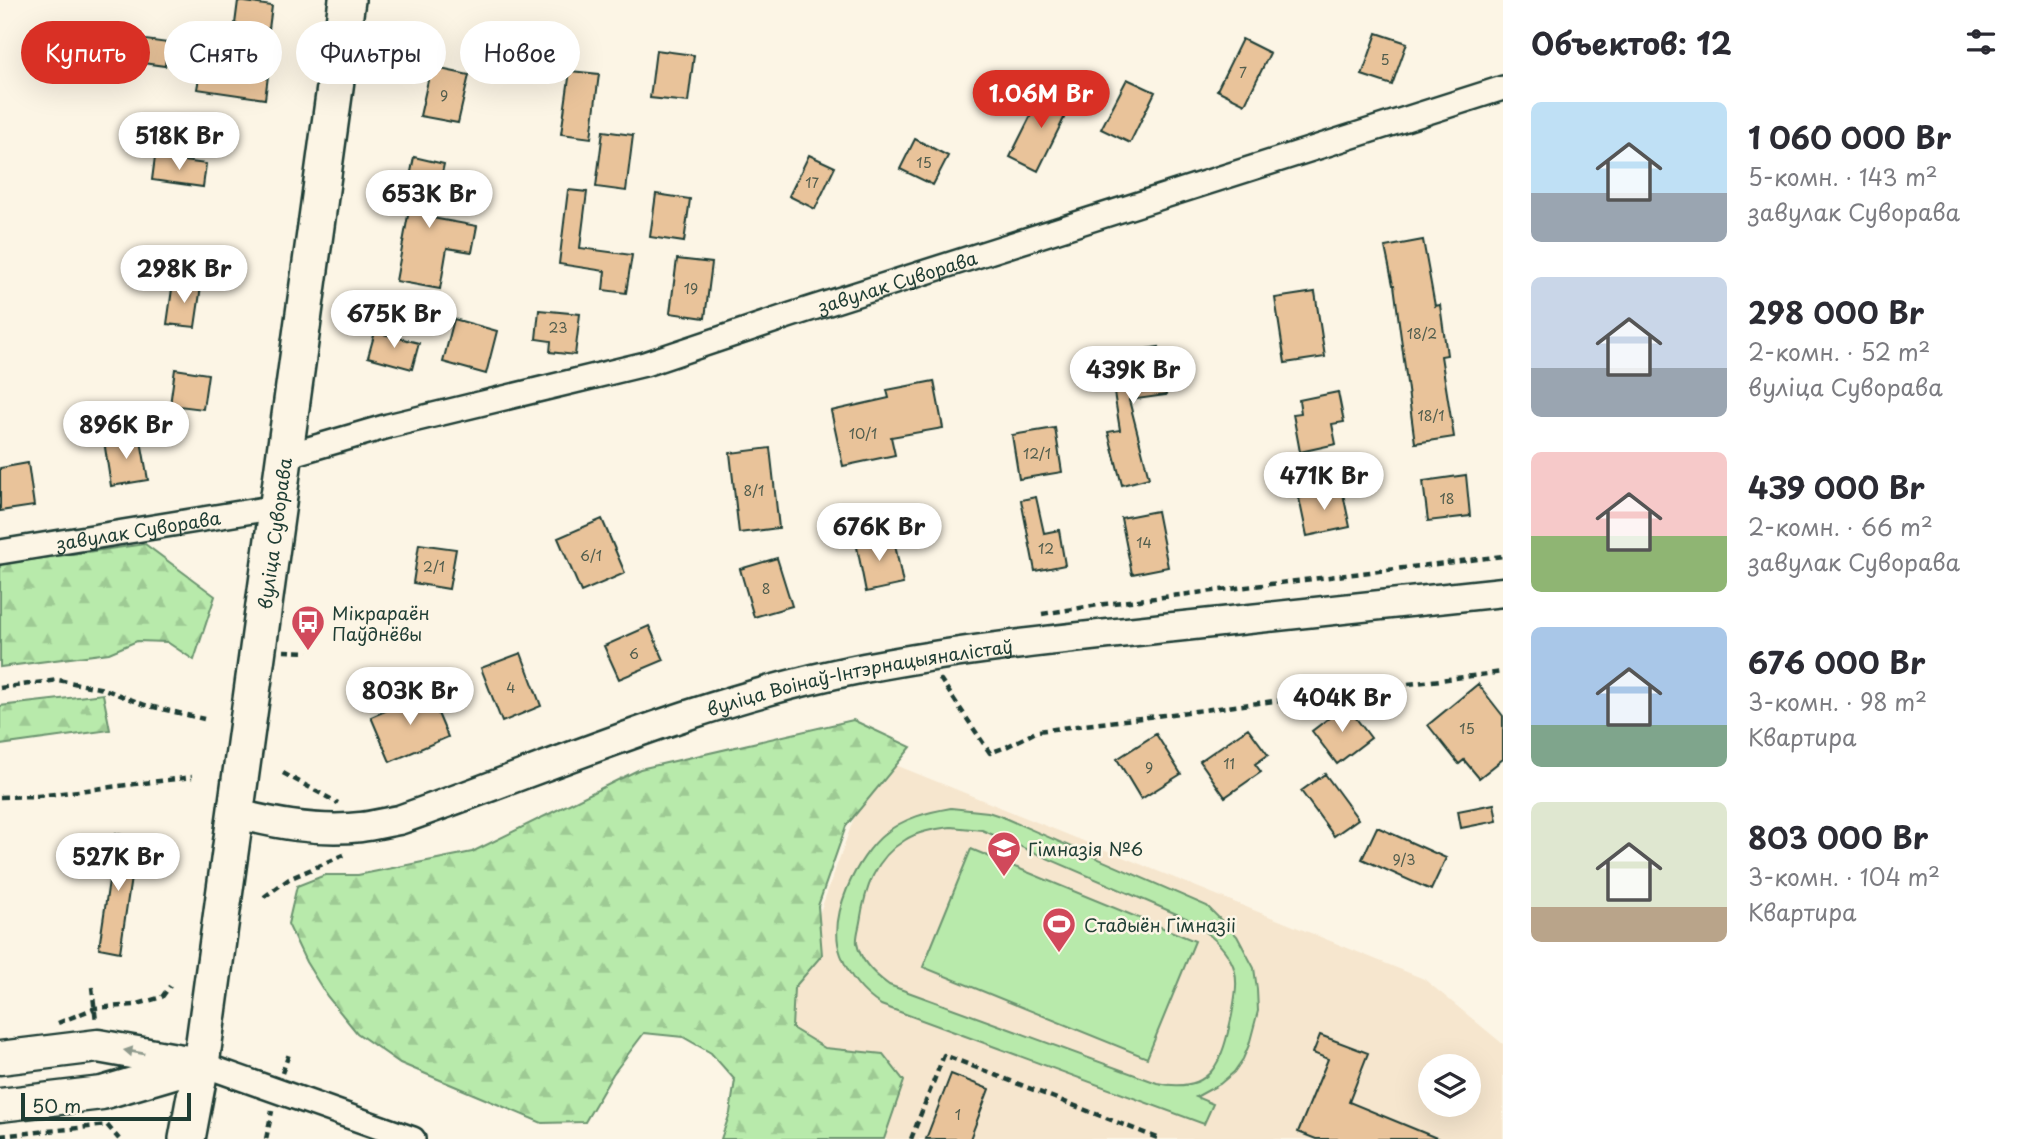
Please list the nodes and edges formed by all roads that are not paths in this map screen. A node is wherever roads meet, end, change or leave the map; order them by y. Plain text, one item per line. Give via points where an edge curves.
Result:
1 (347, 0) edge
2 (1503, 88) edge
3 (285, 456) junction
4 (277, 507) junction
5 (0, 552) edge
6 (1503, 592) edge
7 (234, 813) junction
8 (0, 1058) edge
9 (201, 1064) junction
10 (0, 1105) edge
11 (187, 1139) edge
12 (413, 1139) edge

1 - 3 main road, вуліца Суворава
2 - 3 street, завулак Суворава via 645,364 388,426
3 - 4 main road, вуліца Суворава
4 - 5 street, завулак Суворава
4 - 7 main road, вуліца Суворава
6 - 7 street, вуліца Воінаў-Інтэрнацыяналістаў via 974,650 863,668 727,702 409,816 362,827 324,829
7 - 9 main road, вуліца Суворава
9 -> 8 main road via 98,1046
9 - 10 main road via 102,1093
9 - 11 main road, вуліца Суворава
9 - 12 street

